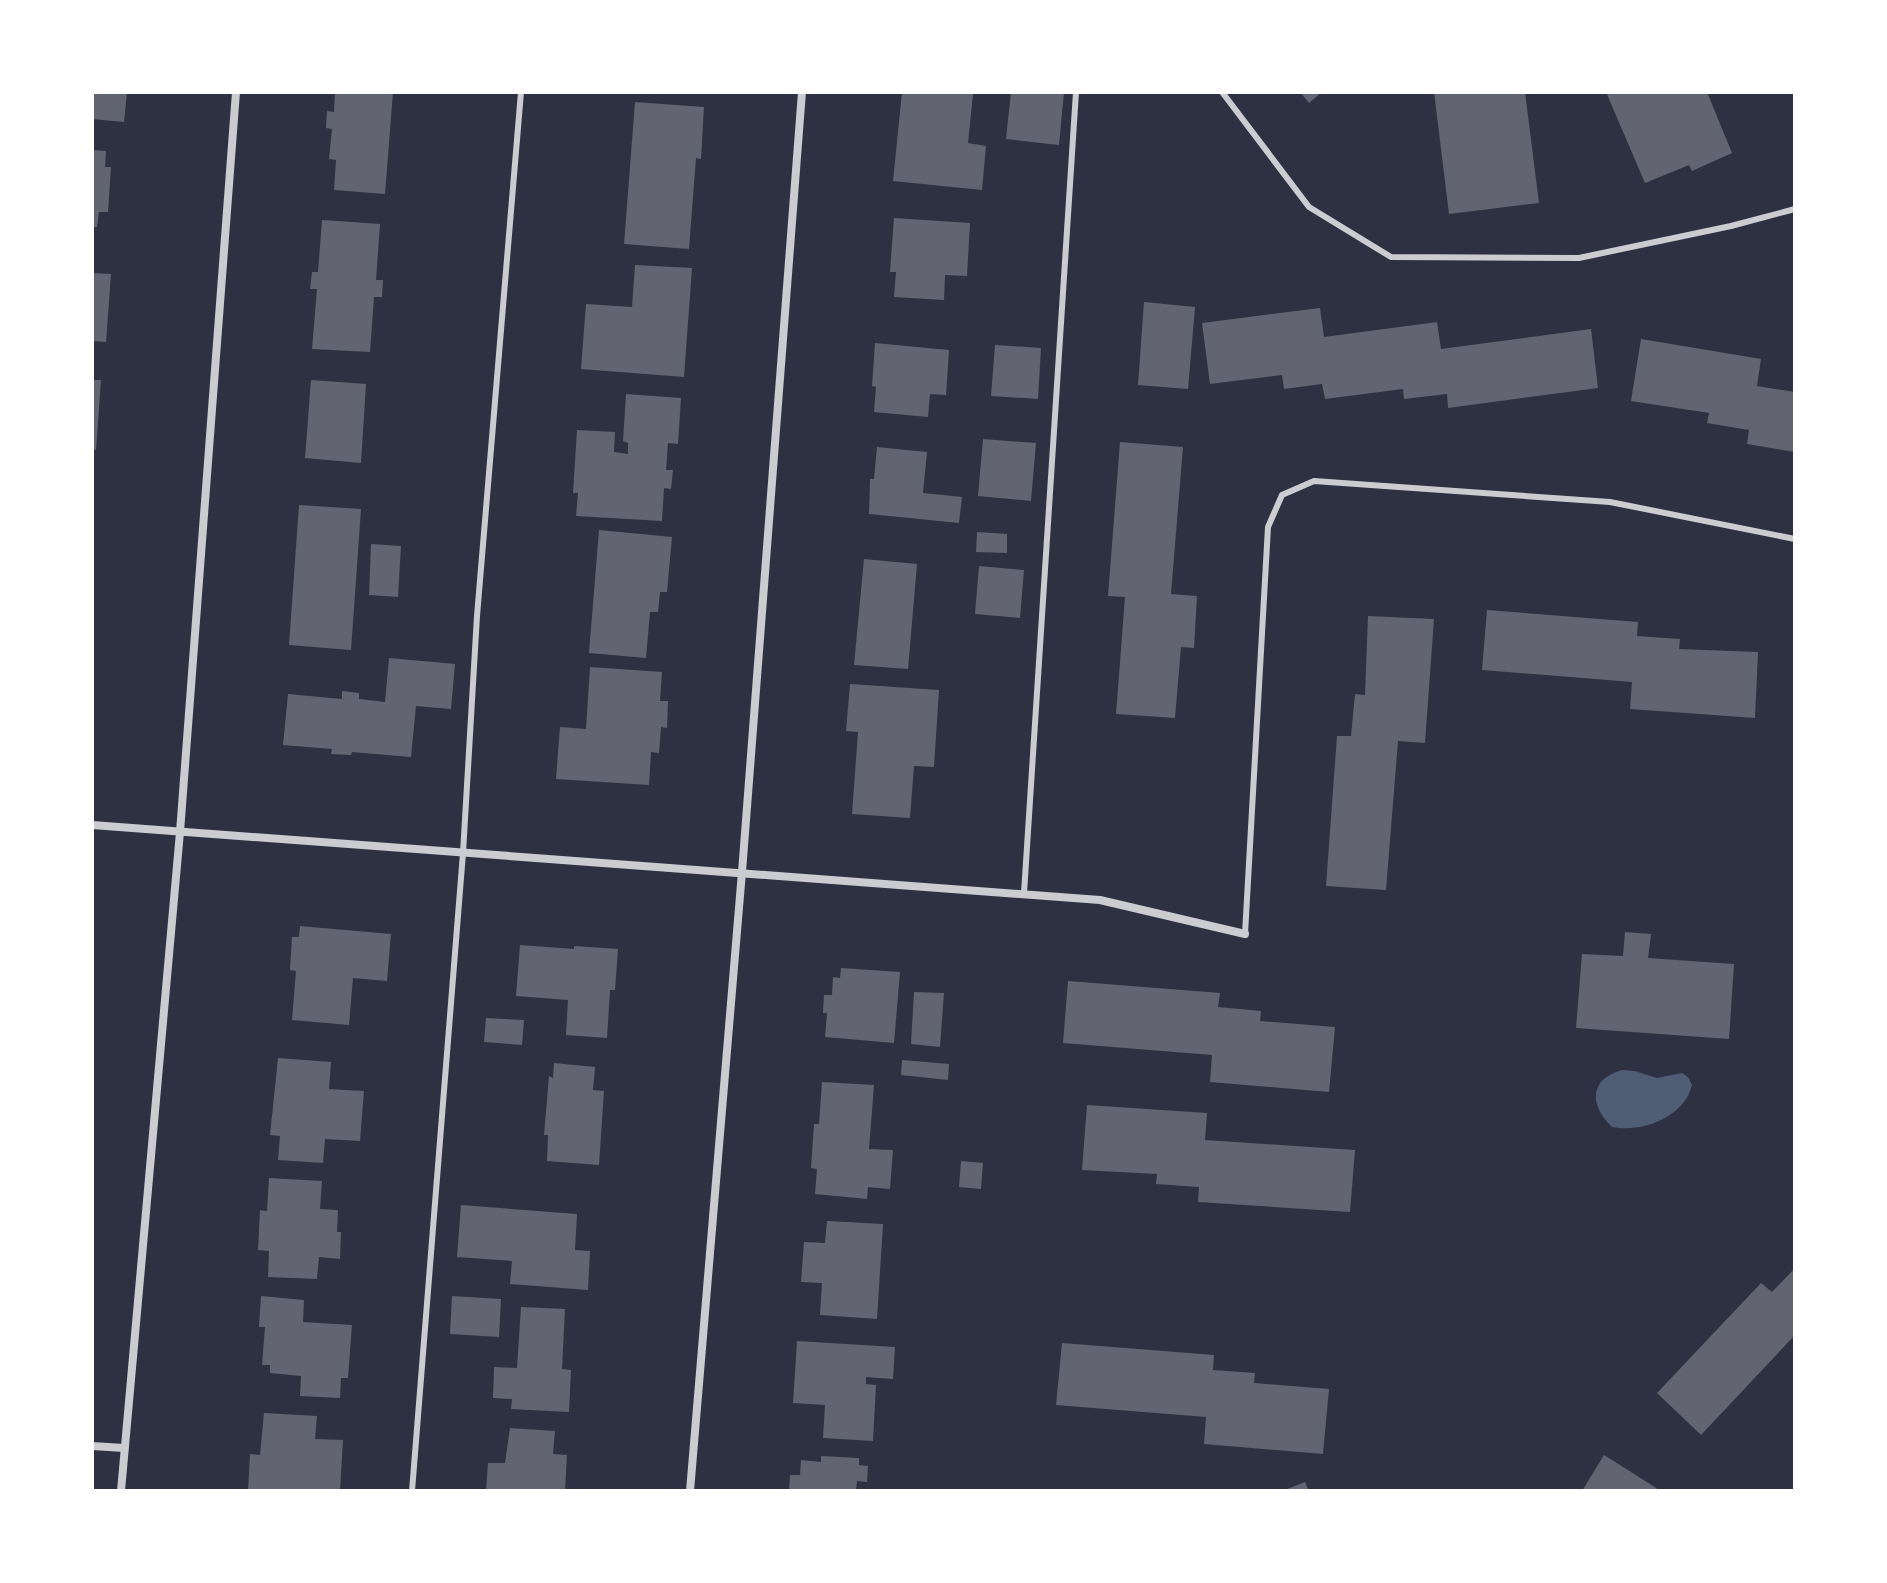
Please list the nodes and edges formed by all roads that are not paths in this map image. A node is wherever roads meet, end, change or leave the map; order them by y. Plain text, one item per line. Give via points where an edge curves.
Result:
1 (236, 92) edge
2 (521, 92) edge
3 (802, 92) edge
4 (1076, 92) edge
5 (1222, 92) edge
6 (1795, 209) edge
7 (1795, 539) edge
8 (92, 825) edge
9 (180, 832) junction
10 (463, 853) junction
11 (742, 872) junction
12 (1024, 893) junction
13 (1245, 934) joint
14 (92, 1446) edge
15 (124, 1448) junction
16 (121, 1491) edge
17 (412, 1491) edge
18 (690, 1491) edge

1 - 9 street
2 - 10 lane via 477,616
3 - 11 street
4 - 12 lane
5 - 6 lane via 1309,207 1391,257 1579,258
7 - 13 lane via 1610,502 1314,481 1282,495 1268,527
8 - 9 street
9 - 10 street
9 - 15 street
10 - 11 street
10 - 17 lane
11 - 12 street
11 - 18 street
12 - 13 street via 1100,900
14 - 15 street
15 - 16 street

